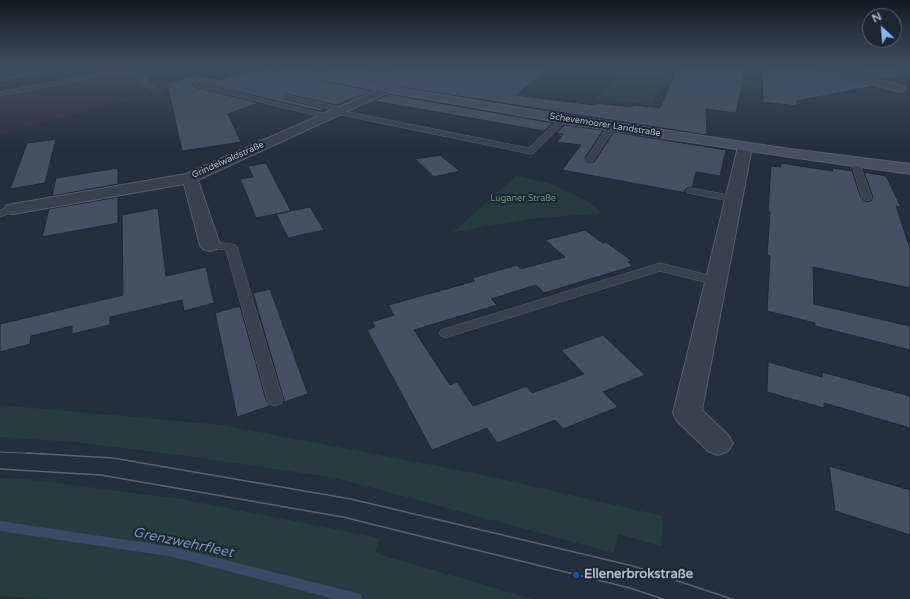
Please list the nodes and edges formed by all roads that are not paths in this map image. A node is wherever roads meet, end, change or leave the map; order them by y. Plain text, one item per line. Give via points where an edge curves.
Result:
1 (245, 95) edge
2 (374, 95) edge
3 (422, 95) edge
4 (287, 97) dead end
5 (335, 113) junction
6 (564, 119) junction
7 (612, 126) junction
8 (745, 147) junction
9 (590, 159) dead end
10 (855, 162) junction
11 (910, 169) edge
12 (190, 178) junction
13 (691, 189) dead end
14 (734, 197) junction
15 (867, 198) dead end
16 (6, 212) edge
17 (210, 246) joint
18 (716, 281) junction
19 (446, 333) dead end
20 (274, 400) dead end
21 (718, 443) dead end

1 - 5 lane
2 - 5 street, Grindelwaldstraße
3 - 6 street, Schevemoorer Landstraße
4 - 5 lane
5 - 6 lane via 531,151
5 - 12 street, Grindelwaldstraße
6 - 7 street, Schevemoorer Landstraße
7 - 8 street, Schevemoorer Landstraße
7 - 9 lane
8 - 10 street, Schevemoorer Landstraße
8 - 14 street
10 - 11 street, Schevemoorer Landstraße
10 - 15 lane
12 - 16 street, Grindelwaldstraße
12 - 17 street
13 - 14 lane
14 - 18 street
17 - 20 lane via 231,248
18 - 19 lane via 660,267
18 - 21 street via 687,413

